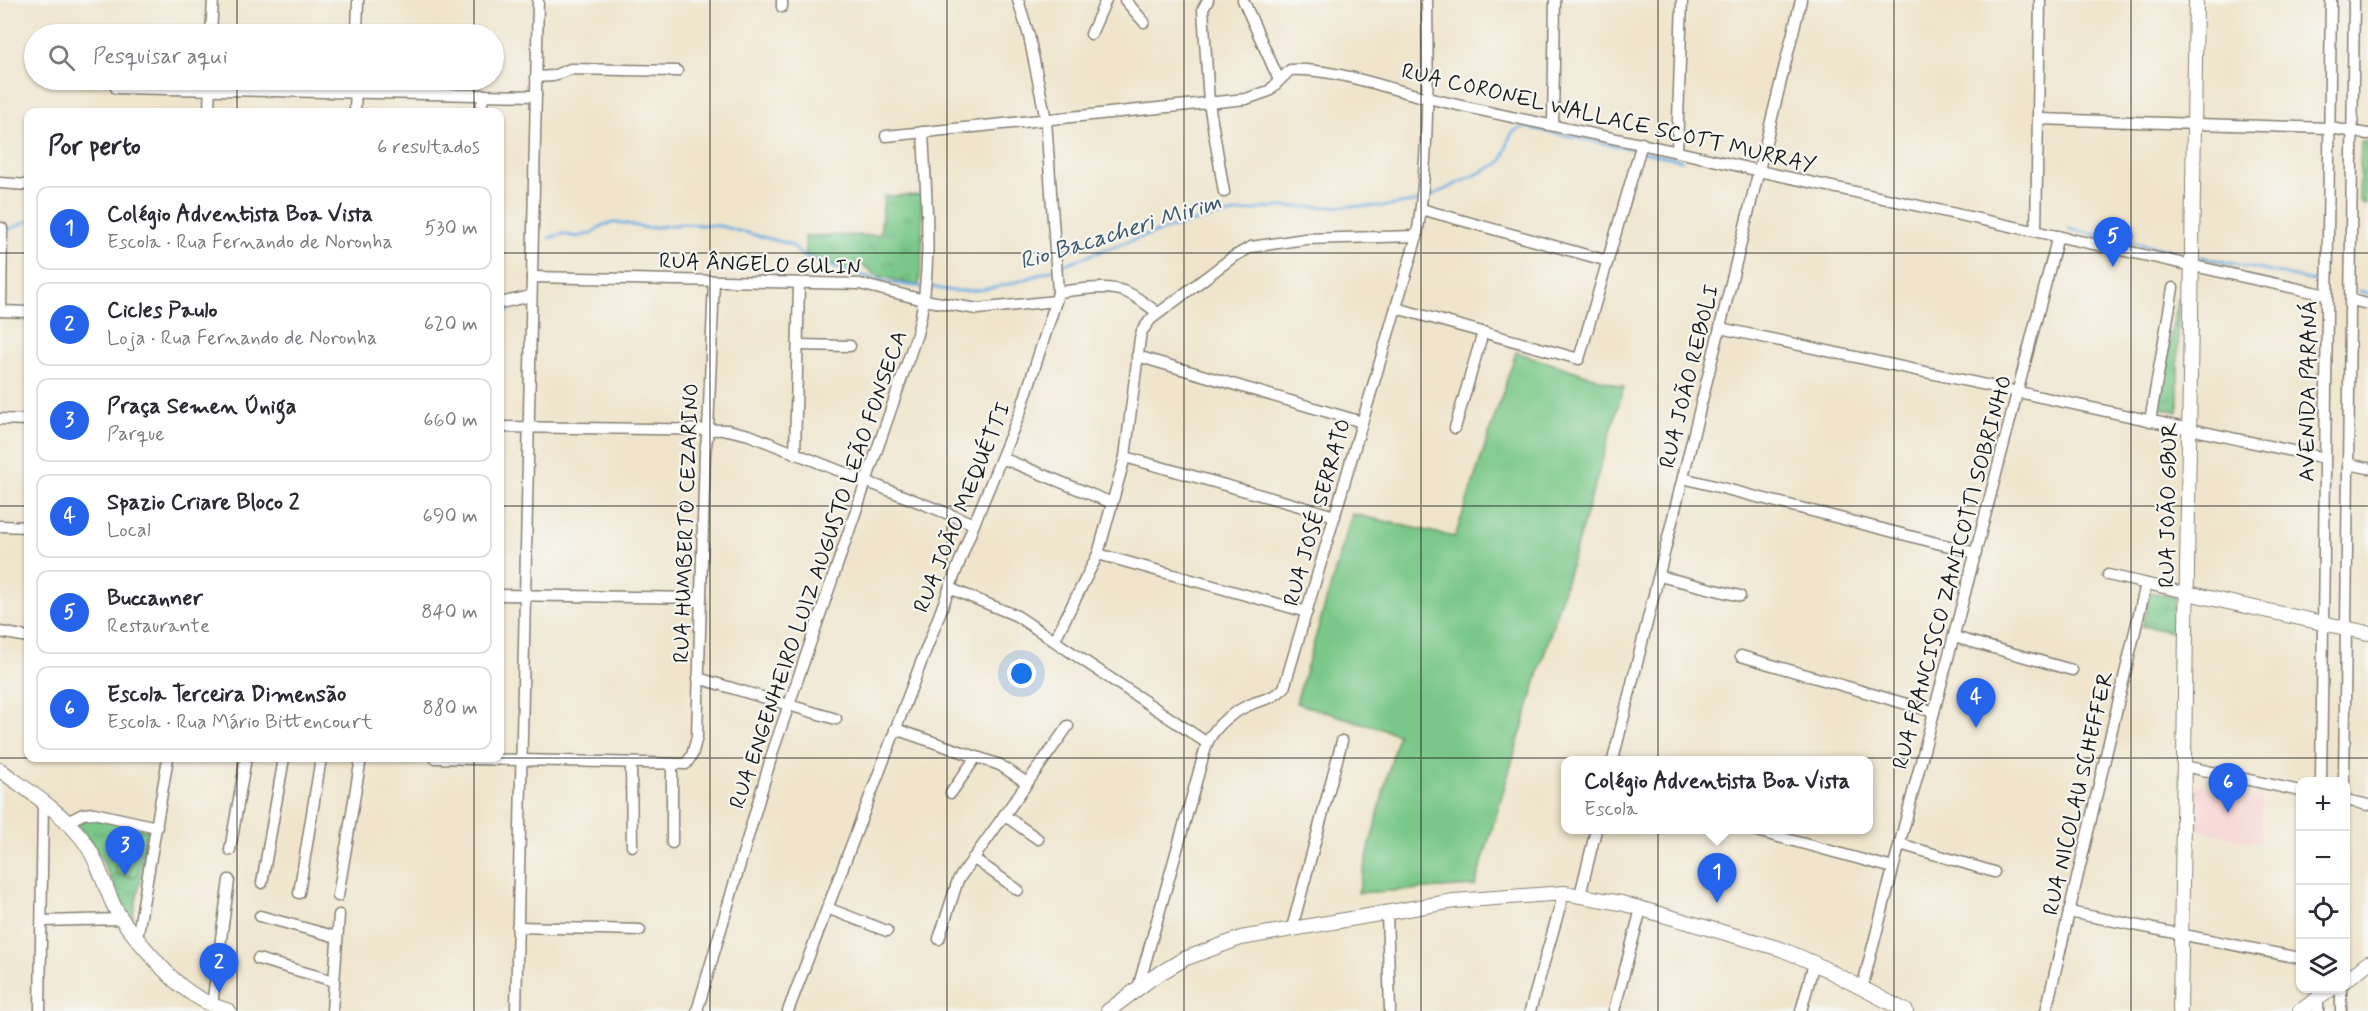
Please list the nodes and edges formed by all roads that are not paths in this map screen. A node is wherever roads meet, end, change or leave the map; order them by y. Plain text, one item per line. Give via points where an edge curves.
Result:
1 (213, 0) edge
2 (357, 0) edge
3 (538, 0) edge
4 (1018, 0) edge
5 (1106, 0) edge
6 (1125, 0) edge
7 (1208, 0) edge
8 (1243, 0) edge
9 (1427, 0) edge
10 (1555, 0) edge
11 (1682, 0) edge
12 (1801, 0) edge
13 (2040, 0) edge
14 (2196, 0) edge
15 (2331, 0) edge
16 (2354, 0) edge
17 (1144, 22) dead end
18 (212, 24) edge
19 (357, 24) edge
20 (1091, 34) dead end
21 (1269, 59) junction
22 (1290, 70) junction
23 (677, 72) dead end
24 (536, 77) junction
25 (1279, 80) junction
26 (210, 90) edge
27 (314, 90) edge
28 (356, 92) junction
29 (484, 95) junction
30 (536, 96) junction
31 (1429, 99) junction
32 (1209, 103) junction
33 (209, 108) edge
34 (356, 108) edge
35 (481, 108) edge
36 (2038, 119) junction
37 (1046, 120) junction
38 (1553, 124) junction
39 (2194, 124) junction
40 (2330, 128) junction
41 (2352, 131) junction
42 (923, 132) junction
43 (2368, 134) edge
44 (886, 136) dead end
45 (1642, 143) junction
46 (1677, 150) junction
47 (1759, 171) junction
48 (0, 183) edge
49 (24, 185) edge
50 (1224, 192) dead end
51 (1421, 203) junction
52 (2, 228) dead end
53 (2036, 231) junction
54 (1417, 236) junction
55 (2058, 236) junction
56 (1608, 261) junction
57 (2192, 266) junction
58 (532, 277) junction
59 (714, 281) junction
60 (799, 283) junction
61 (2173, 288) dead end
62 (2327, 295) junction
63 (531, 296) junction
64 (1057, 296) junction
65 (925, 297) junction
66 (2350, 300) junction
67 (504, 302) edge
68 (2368, 304) edge
69 (1396, 308) junction
70 (0, 311) edge
71 (24, 312) edge
72 (1158, 313) junction
73 (1720, 328) junction
74 (1483, 332) junction
75 (798, 345) junction
76 (850, 346) dead end
77 (1137, 356) junction
78 (2018, 392) junction
79 (0, 419) edge
80 (24, 420) edge
81 (2150, 421) junction
82 (1362, 422) junction
83 (504, 428) edge
84 (528, 428) junction
85 (1455, 428) dead end
86 (2189, 429) junction
87 (708, 431) junction
88 (795, 453) junction
89 (1125, 457) junction
90 (1002, 458) junction
91 (2325, 458) junction
92 (2348, 464) junction
93 (2368, 468) edge
94 (1683, 478) junction
95 (866, 482) junction
96 (1112, 503) junction
97 (1335, 516) junction
98 (974, 524) junction
99 (0, 526) edge
100 (24, 527) edge
101 (1976, 553) junction
102 (1098, 554) junction
103 (2109, 575) dead end
104 (1659, 576) junction
105 (2146, 584) junction
106 (949, 588) junction
107 (2187, 593) junction
108 (504, 595) edge
109 (525, 595) junction
110 (1740, 596) dead end
111 (700, 598) junction
112 (1307, 612) junction
113 (2335, 626) junction
114 (0, 632) edge
115 (2368, 633) edge
116 (24, 636) edge
117 (1954, 637) junction
118 (1055, 639) junction
119 (1741, 656) dead end
120 (2072, 670) dead end
121 (698, 678) junction
122 (789, 705) junction
123 (1934, 712) junction
124 (836, 719) dead end
125 (1068, 726) dead end
126 (895, 729) junction
127 (1342, 741) dead end
128 (1207, 742) junction
129 (1614, 756) edge
130 (976, 757) junction
131 (504, 760) edge
132 (521, 760) junction
133 (167, 762) edge
134 (245, 762) edge
135 (283, 762) edge
136 (320, 762) edge
137 (360, 762) edge
138 (631, 763) junction
139 (672, 764) junction
140 (2184, 766) junction
141 (0, 770) edge
142 (2321, 777) edge
143 (2344, 777) edge
144 (1027, 783) junction
145 (2296, 789) edge
146 (951, 793) dead end
147 (2350, 801) edge
148 (43, 802) junction
149 (2368, 805) edge
150 (1004, 815) junction
151 (67, 822) junction
152 (157, 827) junction
153 (1595, 834) edge
154 (1768, 834) edge
155 (1038, 839) dead end
156 (672, 843) dead end
157 (1900, 844) junction
158 (632, 846) dead end
159 (230, 850) dead end
160 (974, 858) junction
161 (1893, 868) junction
162 (1994, 872) dead end
163 (229, 880) dead end
164 (262, 883) dead end
165 (1018, 890) dead end
166 (298, 893) dead end
167 (1564, 893) junction
168 (1580, 895) junction
169 (338, 896) dead end
170 (827, 908) junction
171 (1641, 909) junction
172 (1387, 912) junction
173 (2069, 912) junction
174 (339, 915) dead end
175 (260, 916) dead end
176 (121, 919) junction
177 (42, 921) junction
178 (518, 927) junction
179 (1292, 928) junction
180 (640, 930) dead end
181 (887, 931) dead end
182 (2181, 934) junction
183 (337, 937) junction
184 (137, 939) junction
185 (939, 939) dead end
186 (2296, 957) edge
187 (258, 959) dead end
188 (1814, 963) junction
189 (2368, 963) edge
190 (2350, 977) edge
191 (334, 981) junction
192 (1138, 988) junction
193 (1862, 988) junction
194 (2327, 994) edge
195 (212, 1005) junction
196 (1900, 1010) edge
197 (40, 1011) edge
198 (228, 1011) edge
199 (332, 1011) edge
200 (516, 1011) edge
201 (697, 1011) edge
202 (788, 1011) edge
203 (1108, 1011) edge
204 (1390, 1011) edge
205 (1530, 1011) edge
206 (1614, 1011) edge
207 (1801, 1011) edge
208 (2046, 1011) edge
209 (2180, 1011) edge
210 (2300, 1011) edge
211 (2341, 1011) edge

1 - 18 street
2 - 19 street
3 - 24 street
4 - 37 street, RUA JOÃO MEQUÉTTI
5 - 20 street
6 - 17 street
7 - 32 street via 1203,9
8 - 21 street
9 - 31 street, RUA JOSÉ SERRATO
10 - 38 street
11 - 46 street
12 - 47 street, RUA JOÃO REBOLI
13 - 36 street
14 - 39 main road, RUA JOÃO GBUR
15 - 40 street, AVENIDA PARANÁ
16 - 41 street, AVENIDA PARANÁ
21 - 22 street
21 - 25 street
22 - 25 street
22 - 31 street, RUA CORONEL WALLACE SCOTT MURRAY via 1313,70
23 - 24 street via 570,69
24 - 30 street
25 - 32 street via 1261,95
26 - 33 street
27 - 28 street
28 - 29 street
28 - 34 street
29 - 30 street
29 - 35 street
30 - 58 street
31 - 38 street, RUA CORONEL WALLACE SCOTT MURRAY
31 - 51 street, RUA JOSÉ SERRATO
32 - 37 street
32 - 50 street
36 - 39 street
36 - 53 street
37 - 42 street
37 - 64 street, RUA JOÃO MEQUÉTTI
38 - 45 street, RUA CORONEL WALLACE SCOTT MURRAY
39 - 40 street
39 - 57 main road, RUA JOÃO GBUR
40 - 41 street
40 - 62 street, AVENIDA PARANÁ
41 - 43 street
41 - 66 street, AVENIDA PARANÁ
42 - 44 street
42 - 65 street, RUA ENGENHEIRO LUIZ AUGUSTO LEÃO FONSECA via 928,255
45 - 46 street, RUA CORONEL WALLACE SCOTT MURRAY
45 - 56 street
46 - 47 street, RUA CORONEL WALLACE SCOTT MURRAY
47 - 53 street, RUA CORONEL WALLACE SCOTT MURRAY
47 - 73 street, RUA JOÃO REBOLI
48 - 49 street
51 - 54 street, RUA JOSÉ SERRATO
51 - 56 street
52 - 70 street
53 - 55 street, RUA CORONEL WALLACE SCOTT MURRAY
54 - 69 street, RUA JOSÉ SERRATO
54 - 72 street via 1305,239 1251,247
55 - 57 street, RUA CORONEL WALLACE SCOTT MURRAY
55 - 78 street, RUA FRANCISCO ZANICOTTI SOBRINHO
56 - 74 street via 1579,358
57 - 62 street, RUA CORONEL WALLACE SCOTT MURRAY
57 - 86 main road, RUA JOÃO GBUR
58 - 59 street, RUA ÂNGELO GULIN
58 - 63 street
59 - 60 street, RUA ÂNGELO GULIN
59 - 87 street, RUA HUMBERTO CEZARINO
60 - 65 street, RUA ÂNGELO GULIN via 860,284
60 - 75 street
61 - 81 street
62 - 91 street, AVENIDA PARANÁ
63 - 67 street
63 - 84 street
64 - 65 street, RUA ÂNGELO GULIN via 977,309
64 - 72 street, RUA ÂNGELO GULIN via 1093,289 1123,291
64 - 90 street, RUA JOÃO MEQUÉTTI via 1029,389
65 - 95 street, RUA ENGENHEIRO LUIZ AUGUSTO LEÃO FONSECA via 917,334
66 - 68 street
66 - 92 street, AVENIDA PARANÁ
69 - 74 street
69 - 82 street, RUA JOSÉ SERRATO
70 - 71 street
72 - 77 street via 1142,331
73 - 78 street
73 - 94 street, RUA JOÃO REBOLI
74 - 85 street
75 - 76 street
75 - 88 street
77 - 82 street
77 - 89 street
78 - 81 street
78 - 101 street, RUA FRANCISCO ZANICOTTI SOBRINHO
79 - 80 street
81 - 86 street
82 - 97 street, RUA JOSÉ SERRATO
83 - 84 street
84 - 87 street
84 - 109 street
86 - 91 street
86 - 107 main road, RUA JOÃO GBUR
87 - 88 street via 737,432
87 - 111 street, RUA HUMBERTO CEZARINO
88 - 95 street
89 - 96 street
89 - 97 street
90 - 96 street
90 - 98 street, RUA JOÃO MEQUÉTTI
91 - 113 street, AVENIDA PARANÁ
92 - 93 street
92 - 113 street, AVENIDA PARANÁ
94 - 101 street
94 - 104 street, RUA JOÃO REBOLI
95 - 98 street
95 - 122 street, RUA ENGENHEIRO LUIZ AUGUSTO LEÃO FONSECA
96 - 102 street
97 - 112 street, RUA JOSÉ SERRATO
98 - 106 street, RUA JOÃO MEQUÉTTI
99 - 100 street
101 - 117 street, RUA FRANCISCO ZANICOTTI SOBRINHO
102 - 112 street
102 - 118 street
103 - 105 street
104 - 110 street
104 - 129 street, RUA JOÃO REBOLI
105 - 107 street
105 - 173 street, RUA NICOLAU SCHEFFER
106 - 118 street via 1009,612
106 - 126 street, RUA JOÃO MEQUÉTTI
107 - 113 main road
107 - 140 main road, RUA JOÃO GBUR
108 - 109 street
109 - 111 street
109 - 132 street
111 - 121 street, RUA HUMBERTO CEZARINO
112 - 128 street, RUA JOSÉ SERRATO via 1284,688 1278,695 1235,712
113 - 115 main road
113 - 142 street, AVENIDA PARANÁ
113 - 143 street, AVENIDA PARANÁ
114 - 116 street
117 - 120 street
117 - 123 street, RUA FRANCISCO ZANICOTTI SOBRINHO
118 - 128 street
119 - 123 street
121 - 122 street
121 - 139 street, RUA HUMBERTO CEZARINO via 697,737 692,755 686,764
122 - 124 street
122 - 201 street, RUA ENGENHEIRO LUIZ AUGUSTO LEÃO FONSECA
123 - 157 street, RUA FRANCISCO ZANICOTTI SOBRINHO
125 - 144 street
126 - 130 street
126 - 170 street, RUA JOÃO MEQUÉTTI
127 - 179 street
128 - 192 street, RUA JOSÉ SERRATO
130 - 144 street via 1000,765
130 - 146 street
131 - 132 street
132 - 138 street
132 - 178 street
133 - 152 street
134 - 159 street
135 - 164 street
136 - 166 street
137 - 169 street
138 - 139 street
138 - 158 street
139 - 156 street
140 - 145 street
140 - 182 main road, RUA JOÃO GBUR
141 - 148 main road
144 - 150 street
147 - 149 street
148 - 151 main road
148 - 177 street
150 - 155 street
150 - 160 street
151 - 152 street via 94,813
151 - 176 main road via 92,855
152 - 184 street
153 - 168 street
154 - 161 street
157 - 161 street, RUA FRANCISCO ZANICOTTI SOBRINHO
157 - 162 street
160 - 165 street
160 - 185 street via 958,880
161 - 193 street, RUA FRANCISCO ZANICOTTI SOBRINHO
163 - 195 street
167 - 168 main road
167 - 172 main road via 1473,899
167 - 205 street
168 - 171 main road
170 - 181 street
170 - 202 street, RUA JOÃO MEQUÉTTI
171 - 188 main road via 1762,943
171 - 206 street
172 - 179 main road
172 - 204 street
173 - 182 street
173 - 208 street, RUA NICOLAU SCHEFFER
174 - 183 street
175 - 183 street
176 - 177 street
176 - 184 main road
177 - 197 street
178 - 180 street
178 - 200 street
179 - 192 main road via 1200,951
182 - 186 street
182 - 209 main road, RUA JOÃO GBUR
183 - 191 street
184 - 195 main road via 180,987
187 - 191 street
188 - 193 main road
188 - 207 street
189 - 190 main road
191 - 199 street
192 - 203 main road
193 - 196 main road
194 - 210 main road
194 - 211 street
195 - 198 main road

